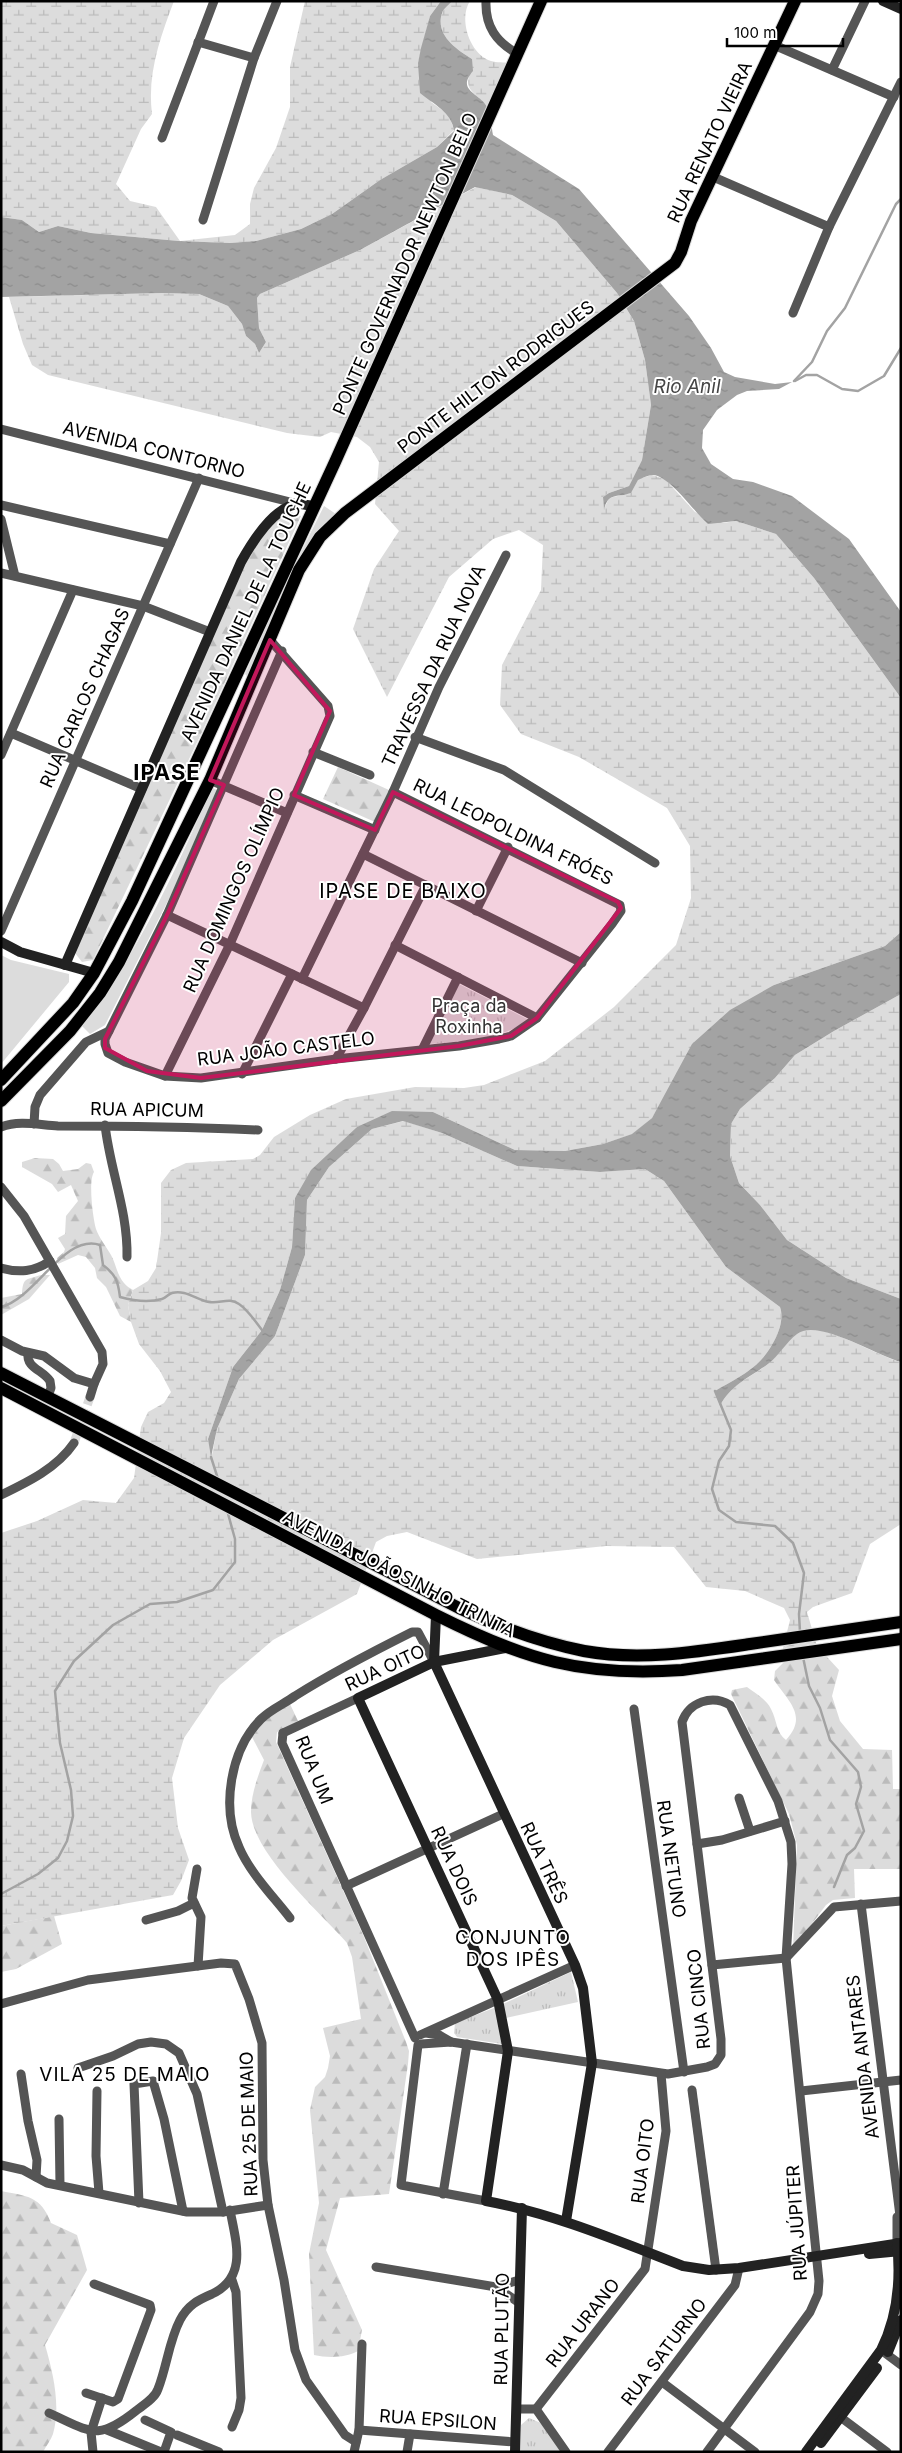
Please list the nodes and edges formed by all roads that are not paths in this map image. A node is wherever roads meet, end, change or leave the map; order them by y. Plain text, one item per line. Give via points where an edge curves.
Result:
1 (214, 1) edge
2 (277, 1) edge
3 (486, 1) edge
4 (541, 1) edge
5 (795, 1) edge
6 (865, 1) edge
7 (883, 1) edge
8 (901, 9) edge
9 (198, 42) junction
10 (774, 45) junction
11 (518, 54) junction
12 (254, 58) junction
13 (832, 70) junction
14 (901, 82) edge
15 (894, 97) junction
16 (162, 138) dead end
17 (711, 176) junction
18 (203, 220) dead end
19 (830, 227) junction
20 (669, 270) joint
21 (793, 313) dead end
22 (1, 429) edge
23 (335, 462) joint
24 (199, 478) junction
25 (1, 504) edge
26 (298, 504) junction
27 (315, 506) junction
28 (345, 513) joint
29 (1, 519) edge
30 (170, 544) junction
31 (506, 555) dead end
32 (3, 574) edge
33 (15, 576) junction
34 (1, 583) edge
35 (73, 590) junction
36 (144, 606) junction
37 (210, 632) junction
38 (270, 640) junction
39 (282, 651) junction
40 (232, 682) junction
41 (234, 725) junction
42 (11, 733) junction
43 (415, 737) junction
44 (313, 752) junction
45 (1, 755) edge
46 (76, 760) junction
47 (370, 775) dead end
48 (210, 780) junction
49 (224, 785) junction
50 (142, 789) junction
51 (393, 792) junction
52 (294, 795) junction
53 (177, 804) junction
54 (287, 814) junction
55 (375, 830) junction
56 (178, 845) junction
57 (508, 847) junction
58 (363, 854) junction
59 (655, 863) dead end
60 (426, 885) junction
61 (618, 902) joint
62 (476, 911) junction
63 (167, 915) junction
64 (1, 931) edge
65 (1, 942) edge
66 (230, 944) junction
67 (395, 945) junction
68 (582, 963) junction
69 (65, 965) junction
70 (94, 973) junction
71 (292, 974) junction
72 (458, 977) junction
73 (302, 979) junction
74 (364, 1008) junction
75 (537, 1018) junction
76 (109, 1031) junction
77 (423, 1048) junction
78 (336, 1059) junction
79 (242, 1074) junction
80 (164, 1076) junction
81 (1, 1080) edge
82 (1, 1102) edge
83 (34, 1124) junction
84 (105, 1125) junction
85 (1, 1128) edge
86 (258, 1130) dead end
87 (1, 1187) edge
88 (127, 1258) dead end
89 (50, 1261) junction
90 (1, 1268) edge
91 (1, 1340) edge
92 (28, 1353) junction
93 (1, 1367) edge
94 (1, 1373) edge
95 (94, 1384) junction
96 (1, 1388) edge
97 (30, 1388) junction
98 (1, 1392) edge
99 (48, 1396) junction
100 (90, 1396) tunnel mouth
101 (26, 1402) junction
102 (74, 1443) tunnel mouth
103 (1, 1495) edge
104 (436, 1615) junction
105 (901, 1622) edge
106 (901, 1639) edge
107 (505, 1648) junction
108 (434, 1662) junction
109 (358, 1698) junction
110 (634, 1710) dead end
111 (682, 1722) joint
112 (283, 1733) joint
113 (739, 1798) dead end
114 (503, 1814) junction
115 (785, 1821) junction
116 (750, 1831) junction
117 (697, 1844) junction
118 (428, 1849) junction
119 (197, 1869) dead end
120 (348, 1885) junction
121 (901, 1901) edge
122 (194, 1903) junction
123 (861, 1904) junction
124 (290, 1918) dead end
125 (146, 1920) dead end
126 (786, 1958) junction
127 (575, 1965) junction
128 (712, 1965) junction
129 (198, 1966) junction
130 (498, 2000) junction
131 (1, 2004) edge
132 (419, 2038) junction
133 (467, 2044) junction
134 (508, 2050) junction
135 (592, 2063) junction
136 (78, 2068) dead end
137 (684, 2072) junction
138 (21, 2074) dead end
139 (661, 2074) junction
140 (901, 2080) edge
141 (882, 2082) junction
142 (692, 2090) dead end
143 (801, 2090) junction
144 (97, 2091) dead end
145 (59, 2119) dead end
146 (1, 2165) edge
147 (36, 2177) junction
148 (60, 2185) junction
149 (99, 2193) junction
150 (443, 2194) junction
151 (486, 2201) junction
152 (139, 2203) junction
153 (268, 2204) junction
154 (897, 2207) junction
155 (522, 2208) junction
156 (183, 2211) junction
157 (226, 2211) junction
158 (566, 2221) junction
159 (901, 2224) edge
160 (899, 2247) edge
161 (648, 2252) junction
162 (818, 2257) junction
163 (376, 2267) dead end
164 (739, 2268) junction
165 (716, 2270) junction
166 (232, 2280) junction
167 (519, 2280) junction
168 (94, 2284) dead end
169 (496, 2287) junction
170 (518, 2302) junction
171 (901, 2320) edge
172 (362, 2344) dead end
173 (884, 2352) junction
174 (901, 2365) edge
175 (662, 2382) junction
176 (86, 2393) dead end
177 (102, 2398) junction
178 (517, 2409) junction
179 (536, 2409) junction
180 (48, 2413) dead end
181 (838, 2415) junction
182 (145, 2420) dead end
183 (232, 2427) dead end
184 (724, 2429) junction
185 (107, 2430) junction
186 (359, 2430) junction
187 (91, 2432) junction
188 (410, 2434) junction
189 (177, 2435) dead end
190 (356, 2442) junction
191 (515, 2447) edge
192 (201, 2448) edge
193 (93, 2452) edge
194 (163, 2452) edge
195 (219, 2452) edge
196 (354, 2452) edge
197 (407, 2452) edge
198 (566, 2452) edge
199 (608, 2452) edge
200 (707, 2452) edge
201 (755, 2452) edge
202 (806, 2452) edge
203 (814, 2452) edge
204 (887, 2452) edge

1 - 9 street
2 - 12 street
3 - 11 street via 486,19 491,30 507,48
4 - 11 main road, PONTE GOVERNADOR NEWTON BELO
5 - 10 main road, RUA RENATO VIEIRA
6 - 13 street
7 - 8 street
9 - 12 street
9 - 16 street
10 - 13 street
10 - 17 main road, RUA RENATO VIEIRA
11 - 23 main road, PONTE GOVERNADOR NEWTON BELO
12 - 18 street
13 - 15 street
14 - 15 street
15 - 19 street
17 - 19 street
17 - 20 main road, RUA RENATO VIEIRA via 681,252
19 - 21 street
20 - 28 main road, PONTE HILTON RODRIGUES
22 - 24 street, AVENIDA CONTORNO
23 - 27 main road, AVENIDA DANIEL DE LA TOUCHE
24 - 26 street, AVENIDA CONTORNO
24 - 30 street, RUA CARLOS CHAGAS
25 - 30 street
26 - 27 street
26 - 37 street via 279,513 248,549
27 - 40 main road, AVENIDA DANIEL DE LA TOUCHE
28 - 38 main road, AVENIDA DANIEL DE LA TOUCHE via 307,556
29 - 33 street
30 - 36 street, RUA CARLOS CHAGAS
31 - 43 street, TRAVESSA DA RUA NOVA
32 - 33 street
32 - 34 street
33 - 35 street
35 - 36 street
35 - 42 street
36 - 37 street
36 - 46 street, RUA CARLOS CHAGAS
37 - 50 street
38 - 39 street
38 - 41 main road, AVENIDA DANIEL DE LA TOUCHE
39 - 44 street, RUA DOMINGOS OLÍMPIO via 328,706 330,716
39 - 49 street, RUA JOÃO CASTELO
40 - 41 main road via 241,684 243,690
40 - 53 main road, AVENIDA DANIEL DE LA TOUCHE
41 - 48 main road, AVENIDA DANIEL DE LA TOUCHE
42 - 45 street
42 - 46 street
43 - 51 street, TRAVESSA DA RUA NOVA
43 - 59 street via 504,770
44 - 47 street
44 - 52 street, RUA DOMINGOS OLÍMPIO
46 - 50 street
46 - 64 street, RUA CARLOS CHAGAS
48 - 49 street
48 - 56 main road, AVENIDA DANIEL DE LA TOUCHE
49 - 54 street
49 - 63 street, RUA JOÃO CASTELO
50 - 69 street
51 - 55 street, TRAVESSA DA RUA NOVA
51 - 57 street, RUA LEOPOLDINA FRÓES
52 - 54 street, RUA DOMINGOS OLÍMPIO
52 - 55 street
53 - 56 main road via 169,836
53 - 70 main road, AVENIDA DANIEL DE LA TOUCHE
54 - 66 street, RUA DOMINGOS OLÍMPIO
55 - 58 street, TRAVESSA DA RUA NOVA
56 - 82 main road, AVENIDA DANIEL DE LA TOUCHE via 100,993 70,1031
57 - 61 street, RUA LEOPOLDINA FRÓES
57 - 62 street
58 - 60 street
58 - 73 street, TRAVESSA DA RUA NOVA
60 - 62 street
60 - 67 street
61 - 68 street, RUA JOÃO CASTELO via 621,911
62 - 68 street
63 - 66 street
63 - 76 street, RUA JOÃO CASTELO
65 - 69 street via 20,952
66 - 71 street
66 - 80 street, RUA DOMINGOS OLÍMPIO
67 - 72 street
67 - 74 street
68 - 75 street, RUA JOÃO CASTELO
69 - 70 street
70 - 81 main road, AVENIDA DANIEL DE LA TOUCHE via 60,1017
71 - 73 street
71 - 79 street
72 - 75 street
72 - 77 street
73 - 74 street
74 - 78 street
75 - 77 street, RUA JOÃO CASTELO via 510,1036 499,1039
76 - 80 street, RUA JOÃO CASTELO via 104,1044 108,1053
76 - 83 street via 86,1042 46,1088 36,1103
77 - 78 street, RUA JOÃO CASTELO
78 - 79 street, RUA JOÃO CASTELO
79 - 80 street, RUA JOÃO CASTELO via 208,1078
83 - 84 street, RUA APICUM
83 - 85 street, RUA APICUM via 15,1123
84 - 86 street, RUA APICUM
84 - 88 street via 110,1164 124,1211
87 - 89 street via 24,1216
89 - 90 street via 19,1272
89 - 95 street via 102,1352 103,1364
91 - 92 street
92 - 95 street via 44,1356 74,1378
92 - 99 street via 31,1365 50,1380
93 - 97 main road
94 - 97 main road, AVENIDA JOÃOSINHO TRINTA
95 - 100 street
96 - 101 main road, AVENIDA JOÃOSINHO TRINTA
97 - 99 main road, AVENIDA JOÃOSINHO TRINTA
98 - 101 main road
99 - 105 main road, AVENIDA JOÃOSINHO TRINTA via 494,1625 528,1637 585,1651 659,1655
101 - 104 main road, AVENIDA JOÃOSINHO TRINTA
102 - 103 street via 56,1463
104 - 107 main road, AVENIDA JOÃOSINHO TRINTA
104 - 108 street, RUA TRÊS
106 - 107 main road, AVENIDA JOÃOSINHO TRINTA via 682,1670 620,1672 573,1667
107 - 108 street, RUA OITO
108 - 109 street, RUA OITO
108 - 114 street, RUA TRÊS
108 - 124 street via 418,1632 412,1632 327,1675 269,1712 249,1736 235,1771 229,1801 230,1818 242,1853
109 - 112 street, RUA OITO
109 - 118 street, RUA DOIS
110 - 137 street, RUA NETUNO
111 - 115 street, RUA JÚPITER via 685,1713 699,1702 714,1700 730,1705
111 - 117 street, RUA CINCO
112 - 120 street, RUA UM
113 - 116 street
114 - 118 street
114 - 127 street, RUA TRÊS
115 - 116 street
115 - 126 street, RUA JÚPITER via 792,1864
116 - 117 street
117 - 128 street, RUA CINCO
118 - 120 street
118 - 130 street, RUA DOIS
119 - 122 street
120 - 132 street, RUA UM
121 - 123 street
122 - 125 street
122 - 129 street via 201,1917
123 - 126 street via 834,1907
123 - 141 street, AVENIDA ANTARES
126 - 128 street
126 - 143 street, RUA JÚPITER
127 - 130 street
127 - 135 street, RUA TRÊS via 582,1988
128 - 137 street, RUA CINCO via 722,2055 715,2064
129 - 131 street, RUA 25 DE MAIO via 88,1980
129 - 153 street, RUA 25 DE MAIO via 235,1964 257,2023 264,2056 262,2132
130 - 132 street
130 - 134 street, RUA DOIS
132 - 133 street, RUA CINCO via 440,2035 451,2042
132 - 150 street via 401,2183 404,2187
133 - 134 street, RUA CINCO
133 - 150 street
134 - 135 street, RUA CINCO
134 - 151 street, RUA DOIS
135 - 139 street, RUA CINCO
135 - 158 street, RUA TRÊS
136 - 157 street via 138,2044 158,2042 173,2047 187,2067 197,2094
137 - 139 street, RUA CINCO
138 - 147 street via 37,2160
139 - 161 street, RUA OITO via 666,2131
140 - 141 street
141 - 143 street
141 - 154 street, AVENIDA ANTARES
142 - 165 street
143 - 162 street, RUA JÚPITER
144 - 149 street
145 - 148 street
146 - 147 street
147 - 148 street
148 - 149 street
149 - 152 street
150 - 151 street
151 - 155 street
152 - 156 street
152 - 156 street via 134,2084 153,2081
153 - 157 street
153 - 190 street, RUA 25 DE MAIO via 299,2365 345,2435
154 - 159 street, AVENIDA ANTARES
154 - 160 street, AVENIDA ANTARES
155 - 158 street
155 - 167 street, RUA PLUTÃO
156 - 157 street
157 - 166 street via 236,2243
158 - 161 street
160 - 162 street
160 - 173 street, AVENIDA ANTARES via 898,2300
161 - 165 street via 692,2268
161 - 179 street, RUA URANO via 644,2272
162 - 164 street
162 - 184 street, RUA JÚPITER via 818,2294 810,2312
163 - 169 street
164 - 165 street
164 - 175 street, RUA SATURNO via 735,2285
166 - 183 street via 236,2292 241,2398
166 - 185 street via 224,2288 190,2306 176,2330 154,2397
167 - 169 street
167 - 170 street, RUA PLUTÃO
168 - 177 street via 152,2308 118,2399 113,2402
169 - 170 street
170 - 178 street, RUA PLUTÃO
171 - 173 street, AVENIDA ANTARES
172 - 186 street
173 - 174 street
173 - 181 street, AVENIDA ANTARES
175 - 184 street
175 - 199 street, RUA SATURNO
176 - 177 street
177 - 187 street
178 - 179 street
178 - 191 street, RUA PLUTÃO
179 - 198 street
180 - 187 street
181 - 202 street, AVENIDA ANTARES
181 - 203 street, AVENIDA ANTARES
181 - 204 street
182 - 194 street via 171,2432
184 - 200 street, RUA JÚPITER
184 - 201 street
185 - 187 street
185 - 194 street
186 - 188 street, RUA EPSILON
186 - 190 street
187 - 193 street
188 - 191 street, RUA EPSILON
188 - 197 street
189 - 192 street
190 - 196 street
192 - 195 street

